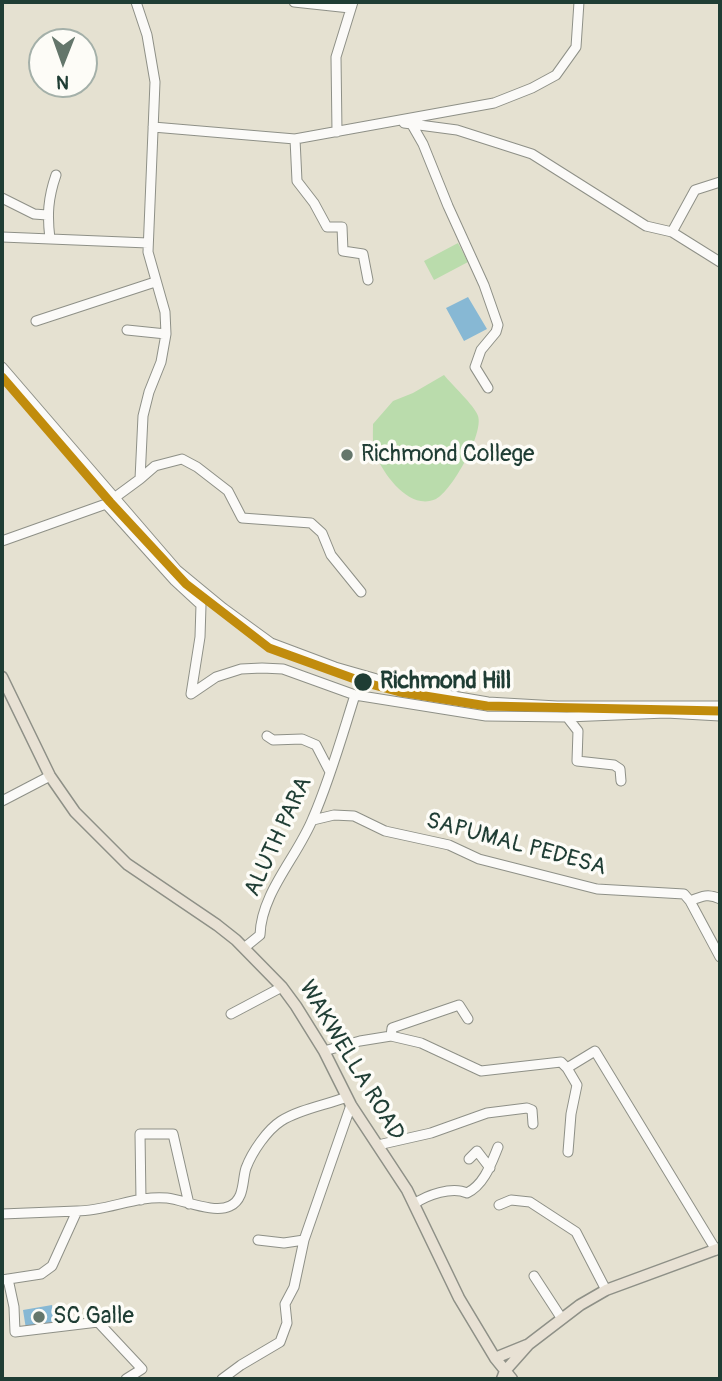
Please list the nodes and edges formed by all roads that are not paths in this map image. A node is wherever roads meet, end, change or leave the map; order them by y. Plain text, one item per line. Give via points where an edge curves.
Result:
1 (136, 2) edge
2 (294, 2) edge
3 (579, 2) edge
4 (352, 5) edge
5 (411, 123) junction
6 (153, 127) junction
7 (351, 129) junction
8 (337, 132) junction
9 (295, 139) junction
10 (56, 175) dead end
11 (720, 182) edge
12 (2, 198) edge
13 (47, 215) junction
14 (672, 232) junction
15 (2, 237) edge
16 (50, 239) junction
17 (148, 243) junction
18 (720, 262) edge
19 (368, 280) dead end
20 (155, 282) junction
21 (36, 321) dead end
22 (127, 330) dead end
23 (166, 334) junction
24 (2, 367) edge
25 (488, 387) dead end
26 (140, 480) junction
27 (111, 502) junction
28 (2, 541) edge
29 (361, 592) dead end
30 (2, 677) edge
31 (355, 695) junction
32 (720, 706) edge
33 (720, 716) edge
34 (567, 717) junction
35 (267, 736) dead end
36 (330, 772) junction
37 (50, 776) junction
38 (621, 781) dead end
39 (2, 802) edge
40 (313, 820) junction
41 (720, 898) edge
42 (690, 901) junction
43 (244, 948) junction
44 (720, 957) edge
45 (282, 987) junction
46 (231, 1014) dead end
47 (467, 1019) dead end
48 (391, 1036) junction
49 (324, 1051) junction
50 (568, 1068) junction
51 (349, 1101) junction
52 (533, 1124) dead end
53 (377, 1145) junction
54 (498, 1147) dead end
55 (568, 1152) dead end
56 (469, 1159) dead end
57 (490, 1168) junction
58 (141, 1200) junction
59 (189, 1204) junction
60 (414, 1204) junction
61 (499, 1205) dead end
62 (77, 1211) junction
63 (2, 1214) edge
64 (258, 1240) dead end
65 (304, 1240) junction
66 (718, 1249) edge
67 (534, 1276) dead end
68 (5, 1280) edge
69 (606, 1290) junction
70 (562, 1319) junction
71 (529, 1344) junction
72 (495, 1358) junction
73 (506, 1377) edge
74 (126, 1379) edge
75 (222, 1379) edge

1 - 6 street via 153,72
2 - 4 street
3 - 7 street via 576,47 556,75 494,103
4 - 8 street via 336,57
5 - 7 street
5 - 14 street via 457,130 532,154 646,226
5 - 25 street via 498,325 475,367
6 - 9 street
6 - 17 street
7 - 8 street
8 - 9 street
9 - 19 street via 297,181 327,227 342,227 343,251 363,254
10 - 13 street
11 - 14 street via 695,190
12 - 13 street via 34,214
13 - 16 street
14 - 18 street
15 - 16 street
16 - 17 street
17 - 20 street
20 - 21 street
20 - 23 street via 165,312
22 - 23 street
23 - 26 street via 143,416
24 - 27 street
26 - 27 street
26 - 29 street via 155,466 182,460 228,491 242,519 311,523
27 - 28 street
27 - 31 street via 175,581 201,605 191,694 216,677 262,668 283,669
27 - 32 street via 177,570 223,608 271,643 335,667 412,689 488,702
30 - 37 main road, WAKWELLA ROAD
31 - 34 street via 486,716
31 - 36 street, ALUTH PARA
33 - 34 street
34 - 38 street via 578,731 577,761 614,765 620,769
35 - 36 street via 316,745
36 - 40 street, ALUTH PARA
37 - 39 street
37 - 43 main road, WAKWELLA ROAD via 75,812 127,864
40 - 42 street, SAPUMAL PEDESA via 354,816 386,831 449,845 479,859 597,889 684,894
40 - 43 street, ALUTH PARA via 273,892 260,935
41 - 42 street via 704,895
42 - 44 street
43 - 45 main road, WAKWELLA ROAD
45 - 46 street
45 - 49 main road, WAKWELLA ROAD
47 - 48 street via 460,1005 392,1028
48 - 49 street
48 - 50 street via 421,1043 481,1071 551,1062
49 - 51 main road, WAKWELLA ROAD
50 - 55 street via 577,1084
50 - 66 street via 595,1051
51 - 53 main road, WAKWELLA ROAD
51 - 59 street via 280,1121 258,1145 246,1168 241,1195 231,1206
51 - 65 street
52 - 53 street via 532,1110 527,1108 487,1113 431,1133
53 - 60 main road, WAKWELLA ROAD
54 - 57 street
56 - 57 street via 477,1151
57 - 60 street via 476,1189 467,1193 459,1189
58 - 59 street via 169,1198
58 - 59 street via 140,1134 173,1134
58 - 62 street
60 - 72 main road, WAKWELLA ROAD via 459,1298
61 - 69 street via 511,1200 530,1202 576,1232
62 - 63 street
62 - 68 street via 52,1266 41,1274
64 - 65 street
65 - 75 street via 285,1304 287,1324 280,1342
66 - 69 main road
67 - 70 street
68 - 74 street via 14,1307 15,1332 98,1322 142,1369
69 - 70 main road
70 - 71 main road
71 - 72 main road
71 - 73 main road
72 - 73 main road, WAKWELLA ROAD

